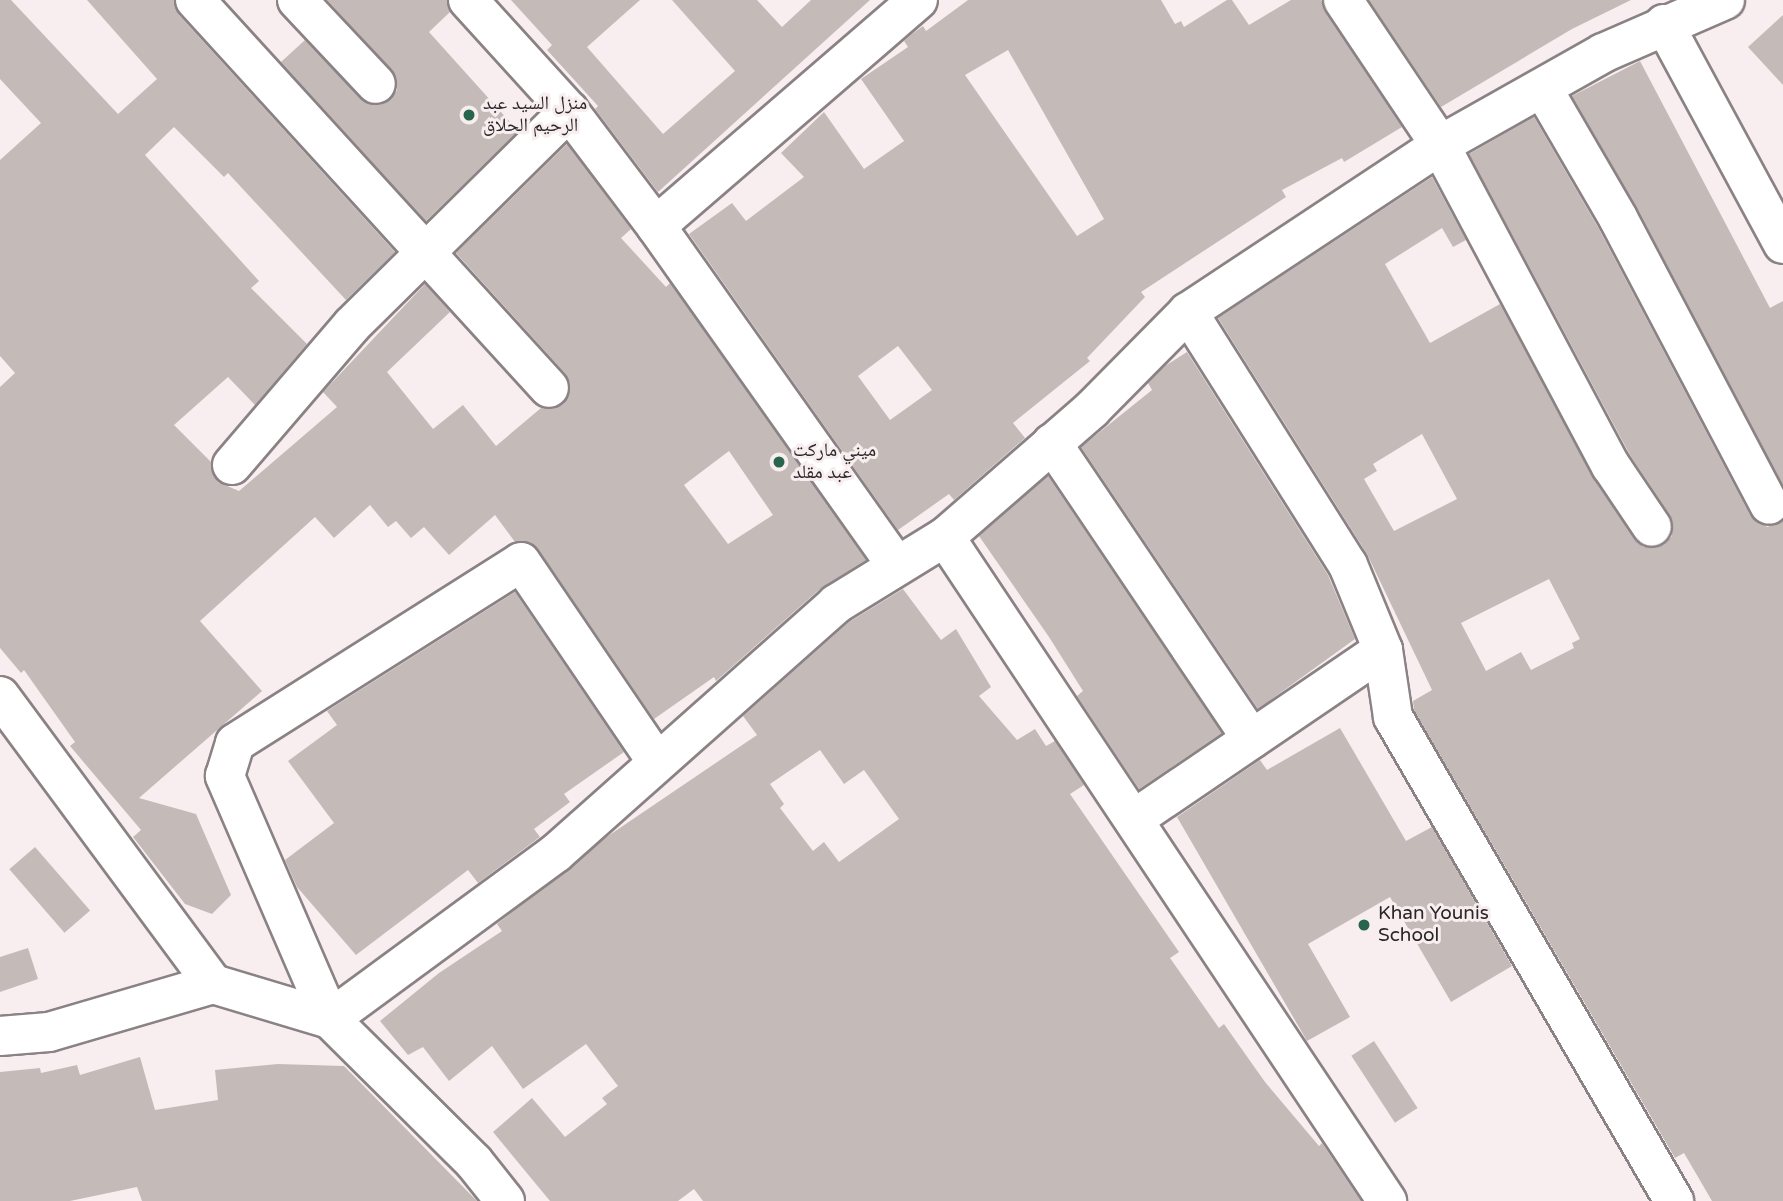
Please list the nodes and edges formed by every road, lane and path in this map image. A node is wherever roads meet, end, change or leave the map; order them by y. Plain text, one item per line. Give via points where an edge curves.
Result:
1 (195, 0) edge
2 (297, 0) edge
3 (468, 0) edge
4 (918, 0) edge
5 (1343, 0) edge
6 (1725, 0) edge
7 (1664, 24) junction
8 (376, 84) dead end
9 (1543, 89) junction
10 (569, 111) junction
11 (1440, 145) junction
12 (656, 226) junction
13 (1783, 244) edge
14 (423, 251) junction
15 (1188, 312) junction
16 (549, 388) dead end
17 (1052, 443) junction
18 (232, 465) dead end
19 (1769, 505) dead end
20 (1652, 527) dead end
21 (945, 537) junction
22 (897, 566) junction
23 (1383, 650) junction
24 (0, 696) edge
25 (1252, 739) junction
26 (657, 762) junction
27 (1135, 819) junction
28 (213, 984) junction
29 (330, 1019) junction
30 (0, 1037) edge
31 (505, 1201) edge
32 (1387, 1201) edge
33 (1674, 1201) edge

1 - 14 street
2 - 8 street
3 - 10 street
4 - 12 street
5 - 11 street
6 - 7 street
7 - 9 street
7 - 13 street
9 - 11 street
9 - 19 street via 1618,218
10 - 12 street
10 - 14 street
11 - 15 street
11 - 20 street via 1611,466
12 - 22 street
14 - 16 street
14 - 18 street via 352,325
15 - 17 street
15 - 23 street via 1348,565
17 - 21 street
17 - 25 street
21 - 22 street
21 - 27 street
22 - 26 street via 836,604
23 - 25 street
23 - 33 street via 1393,717
24 - 28 street
25 - 27 street
26 - 29 street via 556,853
26 - 29 street via 521,562 235,743 225,776
27 - 32 street
28 - 29 street
28 - 30 street via 49,1031
29 - 31 street via 474,1162

